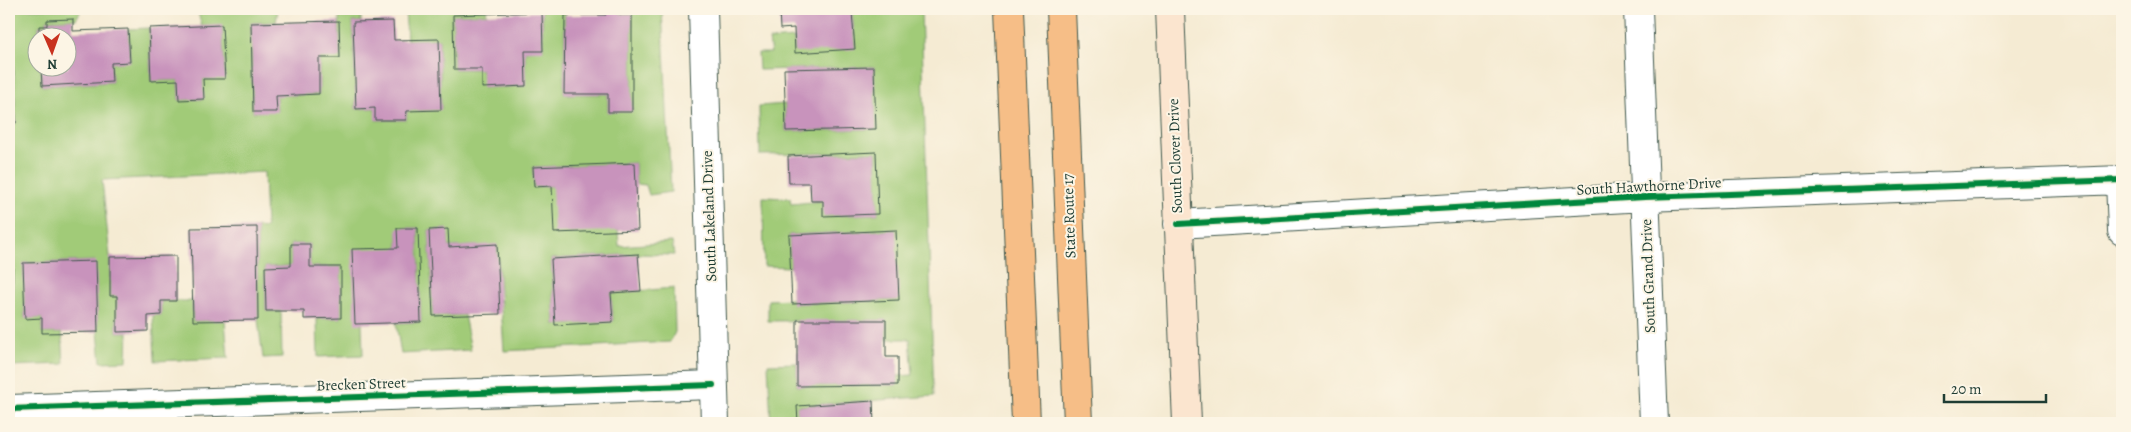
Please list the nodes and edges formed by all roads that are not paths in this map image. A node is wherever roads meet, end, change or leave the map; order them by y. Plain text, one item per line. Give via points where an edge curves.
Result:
1 (703, 9) edge
2 (1009, 9) edge
3 (1062, 9) edge
4 (1170, 9) edge
5 (1638, 9) edge
6 (2121, 181) edge
7 (1645, 197) junction
8 (1178, 224) junction
9 (2122, 231) edge
10 (713, 384) junction
11 (9, 408) edge
12 (715, 423) edge
13 (1026, 423) edge
14 (1078, 423) edge
15 (1187, 423) edge
16 (1654, 423) edge

1 - 10 street, South Lakeland Drive
2 - 13 highway
3 - 14 highway, State Route 17
4 - 8 street, South Clover Drive
5 - 7 street, South Grand Drive
6 - 7 street, South Hawthorne Drive
6 - 9 street
7 - 8 street, South Hawthorne Drive
7 - 16 street, South Grand Drive
8 - 15 street, South Clover Drive
10 - 11 street, Brecken Street
10 - 12 street, South Lakeland Drive

